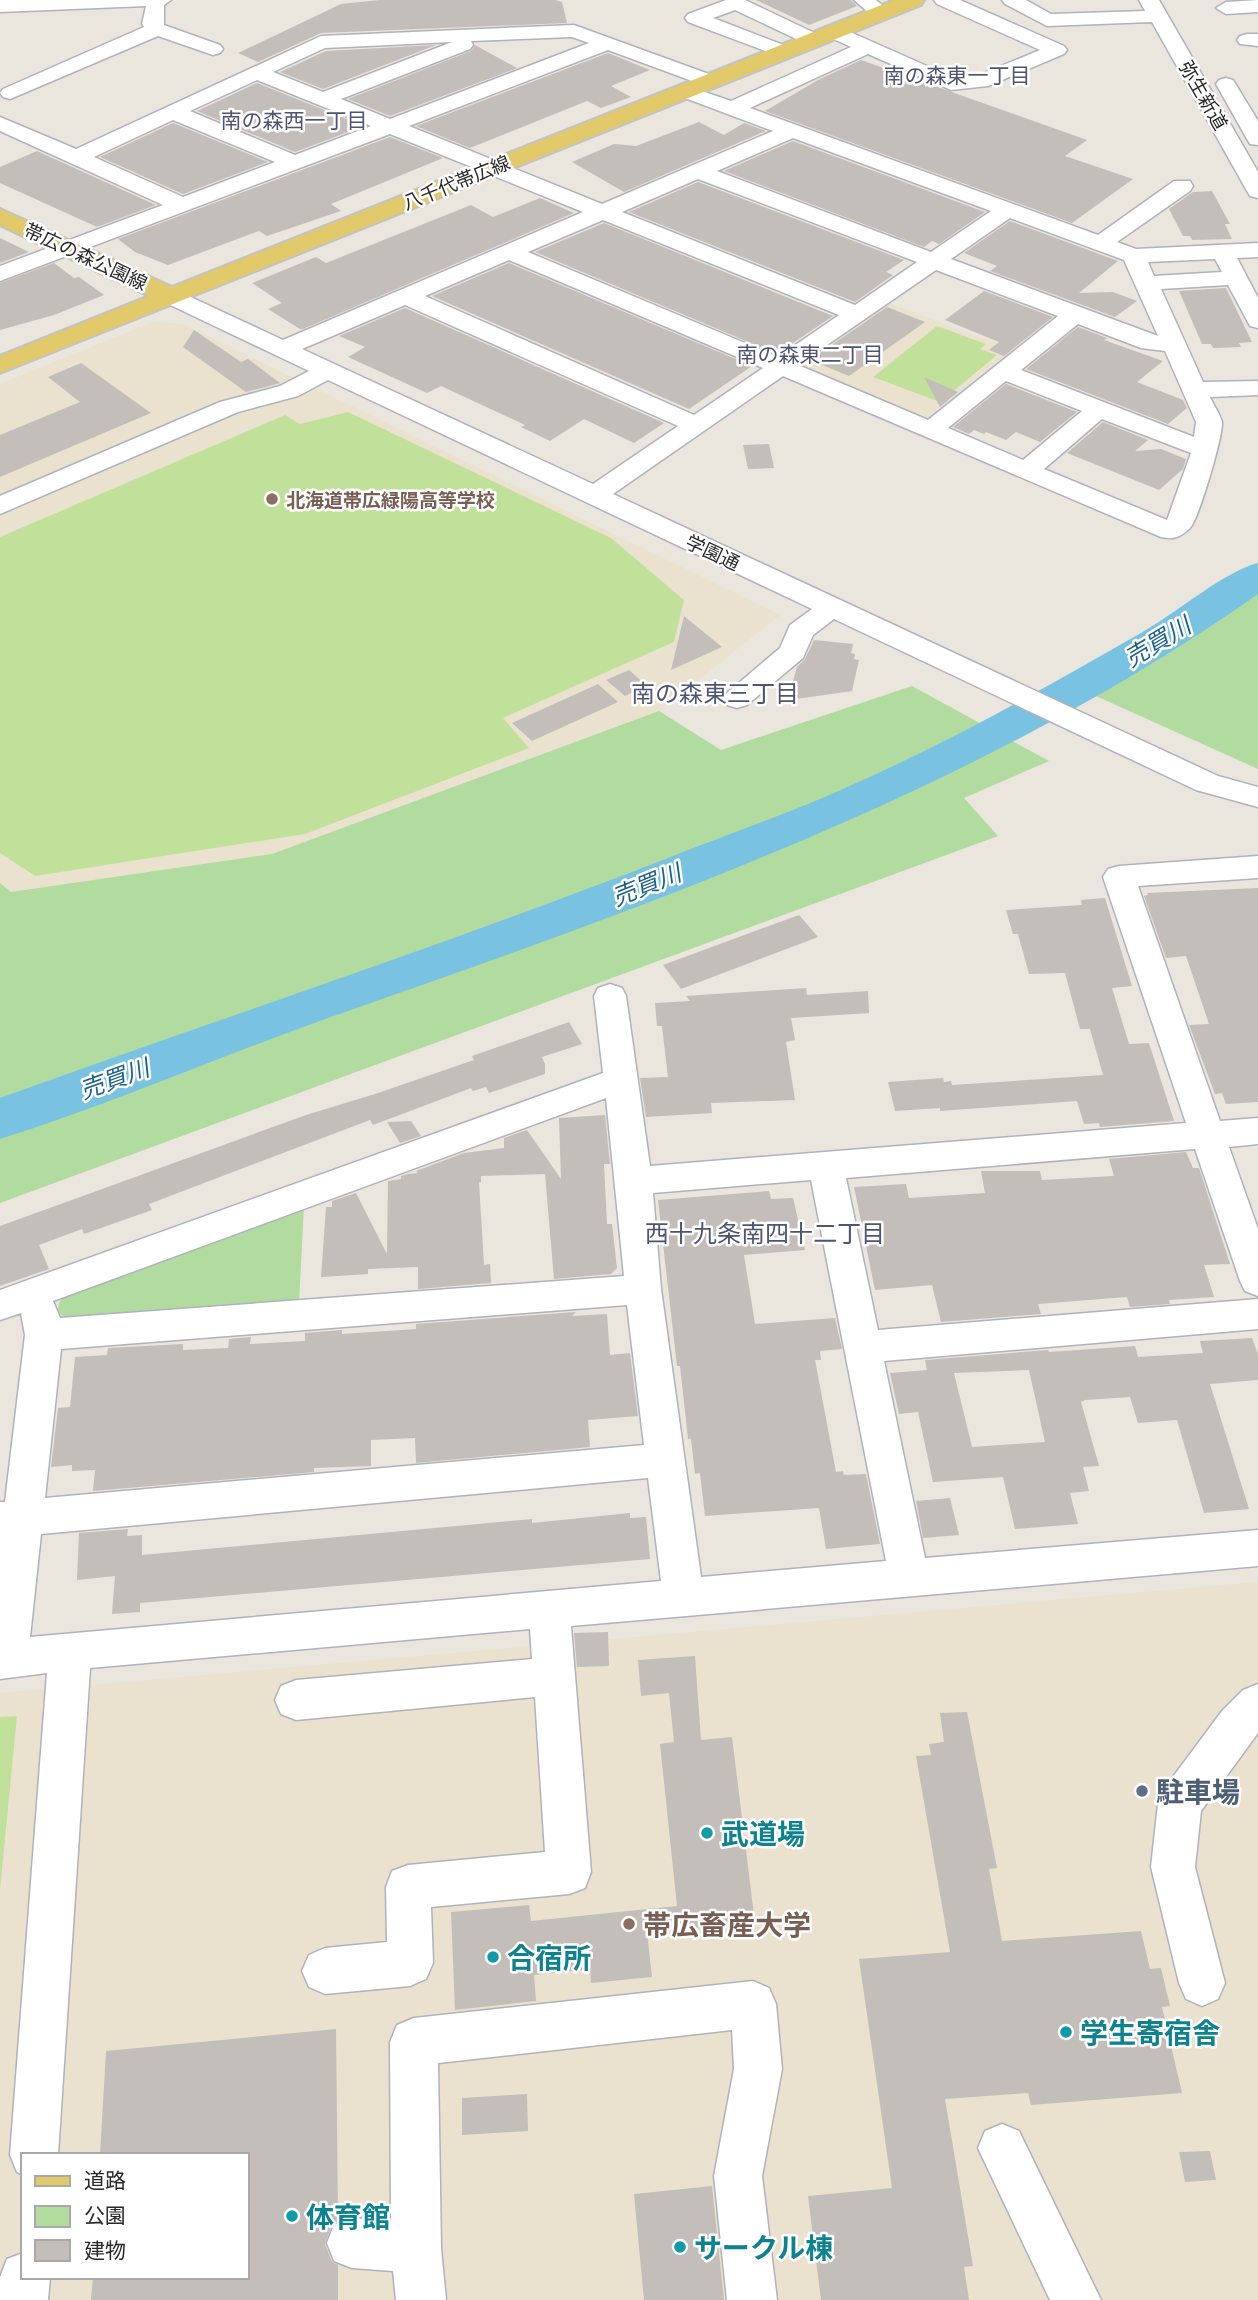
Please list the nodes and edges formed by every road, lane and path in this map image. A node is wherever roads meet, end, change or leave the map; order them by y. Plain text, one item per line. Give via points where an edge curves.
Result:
1 (158, 0) edge
2 (913, 0) edge
3 (944, 0) edge
4 (1020, 4) edge
5 (0, 6) edge
6 (873, 6) edge
7 (1258, 6) edge
8 (1154, 8) edge
9 (1226, 8) dead end
10 (994, 22) junction
11 (157, 29) junction
12 (476, 35) junction
13 (824, 36) junction
14 (609, 43) junction
15 (868, 47) junction
16 (213, 49) dead end
17 (784, 52) junction
18 (1218, 70) dead end
19 (255, 72) junction
20 (710, 81) junction
21 (684, 91) junction
22 (10, 93) dead end
23 (323, 99) junction
24 (1248, 105) edge
25 (1211, 106) junction
26 (730, 109) junction
27 (171, 111) junction
28 (0, 123) edge
29 (388, 126) junction
30 (791, 131) junction
31 (1258, 139) edge
32 (76, 157) junction
33 (294, 162) junction
34 (491, 168) junction
35 (700, 172) junction
36 (1182, 186) dead end
37 (1258, 191) edge
38 (182, 205) junction
39 (1006, 211) junction
40 (604, 212) junction
41 (0, 216) edge
42 (1100, 244) junction
43 (68, 248) junction
44 (1258, 250) edge
45 (509, 252) junction
46 (1223, 252) junction
47 (1134, 256) junction
48 (932, 261) junction
49 (0, 274) edge
50 (1237, 278) junction
51 (1147, 283) junction
52 (405, 296) junction
53 (172, 298) junction
54 (857, 314) junction
55 (1074, 315) junction
56 (1258, 321) edge
57 (1175, 344) junction
58 (282, 349) junction
59 (0, 365) edge
60 (778, 367) junction
61 (328, 370) junction
62 (1004, 372) junction
63 (1258, 387) edge
64 (1195, 390) junction
65 (1099, 409) junction
66 (696, 425) junction
67 (932, 429) junction
68 (1205, 450) junction
69 (1027, 470) junction
70 (593, 496) junction
71 (0, 506) edge
72 (831, 608) junction
73 (737, 699) dead end
74 (1258, 797) edge
75 (1258, 867) edge
76 (610, 996) dead end
77 (621, 1082) junction
78 (1258, 1131) edge
79 (1207, 1135) junction
80 (826, 1167) junction
81 (634, 1181) junction
82 (1258, 1282) edge
83 (643, 1289) junction
84 (36, 1292) junction
85 (0, 1305) edge
86 (1258, 1314) edge
87 (44, 1335) junction
88 (863, 1347) junction
89 (664, 1460) junction
90 (12, 1519) edge
91 (1258, 1548) edge
92 (909, 1577) junction
93 (684, 1599) junction
94 (549, 1610) junction
95 (70, 1651) junction
96 (4, 1660) edge
97 (555, 1676) junction
98 (296, 1700) dead end
99 (1258, 1704) edge
100 (325, 1971) dead end
101 (1202, 1983) dead end
102 (1002, 2148) dead end
103 (34, 2153) edge
104 (352, 2243) dead end
105 (416, 2248) junction
106 (25, 2279) edge
107 (23, 2300) edge
108 (421, 2300) edge
109 (752, 2300) edge
110 (1076, 2300) edge

1 - 5 street
1 - 11 street via 152,24
2 - 6 main road, 八千代帯広線
3 - 10 street
4 - 8 street via 1047,20
4 - 10 street
6 - 13 main road, 八千代帯広線
7 - 9 street
8 - 25 street, 弥生新道
10 - 15 street via 1057,50 981,82 951,84
11 - 16 street
11 - 22 street
12 - 14 street via 573,21
12 - 19 street via 321,42
12 - 23 street via 468,44
13 - 15 street
13 - 17 main road, 八千代帯広線
13 - 17 street via 736,3 695,18
14 - 20 street
14 - 29 street
15 - 26 street
17 - 20 main road, 八千代帯広線
18 - 24 street, 弥生新道
19 - 23 street
19 - 27 street
20 - 21 main road, 八千代帯広線
21 - 26 street
21 - 34 main road, 八千代帯広線
23 - 29 street
24 - 25 street
24 - 31 street, 弥生新道
25 - 37 street, 弥生新道
26 - 30 street
27 - 32 street
27 - 33 street
28 - 32 street
29 - 33 street
29 - 34 street
30 - 35 street
30 - 39 street
32 - 38 street
33 - 38 street
34 - 40 street
34 - 53 main road, 八千代帯広線
35 - 40 street
35 - 48 street
36 - 42 street
38 - 43 street
39 - 42 street
39 - 48 street
40 - 45 street
40 - 54 street
41 - 43 main road, 帯広の森公園線
42 - 47 street
43 - 49 street
43 - 53 main road, 帯広の森公園線
44 - 46 street
45 - 52 street
45 - 60 street
46 - 47 street
46 - 50 street
47 - 51 street
48 - 54 street
48 - 55 street
50 - 51 street
50 - 56 street
51 - 57 street
52 - 58 street
52 - 66 street
53 - 58 street, 学園通
53 - 59 main road, 八千代帯広線
54 - 60 street
55 - 57 street via 1150,343
55 - 62 street
57 - 64 street
58 - 61 street, 学園通
60 - 66 street
60 - 67 street
61 - 70 street, 学園通
61 - 71 street via 289,391 229,407
62 - 65 street
62 - 67 street
63 - 64 street
64 - 68 street via 1209,422
65 - 68 street
65 - 69 street
66 - 70 street
67 - 69 street
68 - 69 street via 1181,522 1170,531
70 - 72 street, 学園通
72 - 73 street via 800,631 793,652
72 - 74 street, 学園通 via 1207,783
75 - 79 street via 1119,877
76 - 77 street
77 - 81 street
77 - 84 street via 595,1087
78 - 79 street
79 - 80 street
79 - 82 street
80 - 81 street
80 - 88 street
81 - 83 street
83 - 87 street
83 - 89 street
84 - 85 street
84 - 87 street
86 - 88 street
87 - 90 street
88 - 92 street
89 - 90 street
89 - 93 street
90 - 96 street
91 - 92 street
92 - 93 street
93 - 94 street
94 - 95 street
94 - 97 street
95 - 96 street
95 - 103 street
97 - 98 street
97 - 100 street via 569,1872 408,1887 410,1963
99 - 101 street via 1237,1725 1180,1804 1172,1867
102 - 110 street
104 - 105 street
105 - 108 street
105 - 109 street via 414,2042 753,2004 758,2069 738,2176
106 - 107 street

